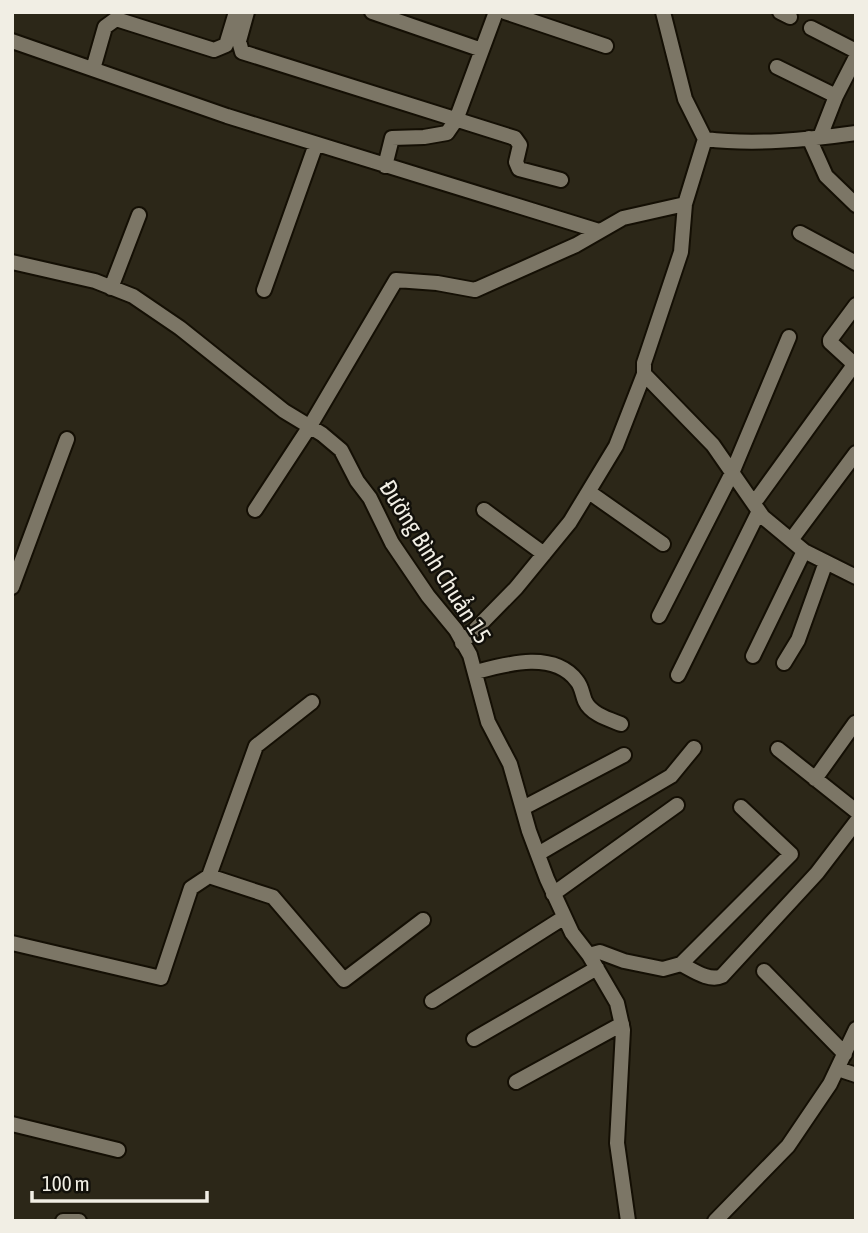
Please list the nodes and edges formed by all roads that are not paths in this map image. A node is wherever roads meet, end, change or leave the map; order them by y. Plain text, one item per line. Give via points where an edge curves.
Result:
1 (236, 12) edge
2 (247, 12) edge
3 (372, 12) edge
4 (496, 12) edge
5 (505, 12) edge
6 (663, 12) edge
7 (811, 29) dead end
8 (12, 41) edge
9 (606, 46) dead end
10 (482, 50) junction
11 (856, 51) edge
12 (856, 57) edge
13 (777, 67) dead end
14 (93, 69) junction
15 (836, 96) junction
16 (456, 120) junction
17 (856, 133) edge
18 (815, 138) junction
19 (705, 139) junction
20 (316, 144) junction
21 (384, 166) junction
22 (562, 180) dead end
23 (685, 204) junction
24 (856, 205) edge
25 (139, 215) dead end
26 (599, 232) junction
27 (800, 233) dead end
28 (12, 262) edge
29 (856, 263) edge
30 (111, 288) junction
31 (264, 290) dead end
32 (856, 305) edge
33 (789, 337) dead end
34 (644, 374) junction
35 (310, 426) junction
36 (67, 439) dead end
37 (856, 453) edge
38 (732, 473) junction
39 (589, 492) junction
40 (756, 507) junction
41 (255, 510) dead end
42 (484, 510) dead end
43 (792, 540) junction
44 (663, 544) dead end
45 (804, 551) junction
46 (544, 554) junction
47 (826, 562) junction
48 (856, 578) edge
49 (12, 587) edge
50 (659, 616) dead end
51 (463, 643) junction
52 (753, 656) dead end
53 (784, 663) dead end
54 (476, 672) junction
55 (678, 675) dead end
56 (312, 702) dead end
57 (855, 723) edge
58 (621, 724) dead end
59 (694, 748) dead end
60 (778, 749) dead end
61 (624, 755) dead end
62 (815, 779) junction
63 (677, 805) dead end
64 (741, 807) dead end
65 (523, 808) junction
66 (856, 811) edge
67 (856, 822) edge
68 (538, 854) junction
69 (209, 876) junction
70 (554, 894) junction
71 (564, 918) junction
72 (423, 920) dead end
73 (12, 943) edge
74 (589, 955) junction
75 (681, 964) junction
76 (597, 968) junction
77 (764, 971) dead end
78 (432, 1001) dead end
79 (622, 1024) junction
80 (856, 1029) edge
81 (474, 1039) dead end
82 (845, 1054) junction
83 (838, 1069) junction
84 (856, 1075) edge
85 (516, 1082) dead end
86 (12, 1124) edge
87 (118, 1150) dead end
88 (63, 1221) edge
89 (79, 1221) edge
90 (628, 1221) edge
91 (715, 1221) edge

1 - 14 street via 226,45 214,50 116,19 108,22
2 - 16 street via 239,41 242,52
3 - 10 street
4 - 10 street
5 - 9 street
6 - 19 street via 685,99
7 - 11 street
8 - 14 street
10 - 16 street
12 - 15 street
13 - 15 street
14 - 20 street
15 - 18 street
16 - 21 street via 447,133 392,138
16 - 22 street via 515,138 520,145 519,169
17 - 18 street
18 - 19 street
18 - 24 street via 826,176
19 - 23 street
20 - 21 street
20 - 31 street
21 - 26 street
23 - 26 street via 623,218
23 - 34 street via 681,252
25 - 30 street
26 - 35 street via 475,290 397,280
27 - 29 street
28 - 30 street, Đường Bình Chuẩn 15
30 - 35 street, Đường Bình Chuẩn 15 via 160,314 284,411
32 - 40 street via 830,340 853,363 851,369
33 - 38 street
34 - 38 street via 713,445
34 - 39 street via 616,446
35 - 41 street
35 - 51 street, Đường Bình Chuẩn 15 via 341,450 392,543
36 - 49 street
37 - 43 street
38 - 40 street
38 - 50 street
39 - 44 street
39 - 46 street
40 - 43 street
40 - 55 street
42 - 46 street
43 - 45 street
45 - 47 street
45 - 52 street
46 - 51 street
47 - 48 street
47 - 53 street via 798,640
51 - 54 street, Đường Bình Chuẩn 15
54 - 58 street via 520,661 557,667 575,677 586,703 599,715
54 - 65 street, Đường Bình Chuẩn 15 via 488,722 510,764
56 - 69 street via 256,746
57 - 62 street
59 - 68 street via 671,776
60 - 62 street
61 - 65 street
62 - 66 street
63 - 70 street
64 - 75 street via 791,854
65 - 68 street, Đường Bình Chuẩn 15
67 - 75 street via 817,873 722,976 707,977
68 - 70 street, Đường Bình Chuẩn 15
69 - 72 street via 273,897 344,979
69 - 73 street via 191,888 161,978
70 - 71 street, Đường Bình Chuẩn 15
71 - 74 street, Đường Bình Chuẩn 15
71 - 78 street
74 - 75 street via 600,952 663,969
74 - 76 street, Đường Bình Chuẩn 15
76 - 79 street, Đường Bình Chuẩn 15 via 617,1003
76 - 81 street
77 - 82 street
79 - 85 street
79 - 90 street, Đường Bình Chuẩn 15 via 617,1143
80 - 82 street
82 - 83 street
83 - 84 street
83 - 91 street via 788,1146
86 - 87 street
88 - 89 street

